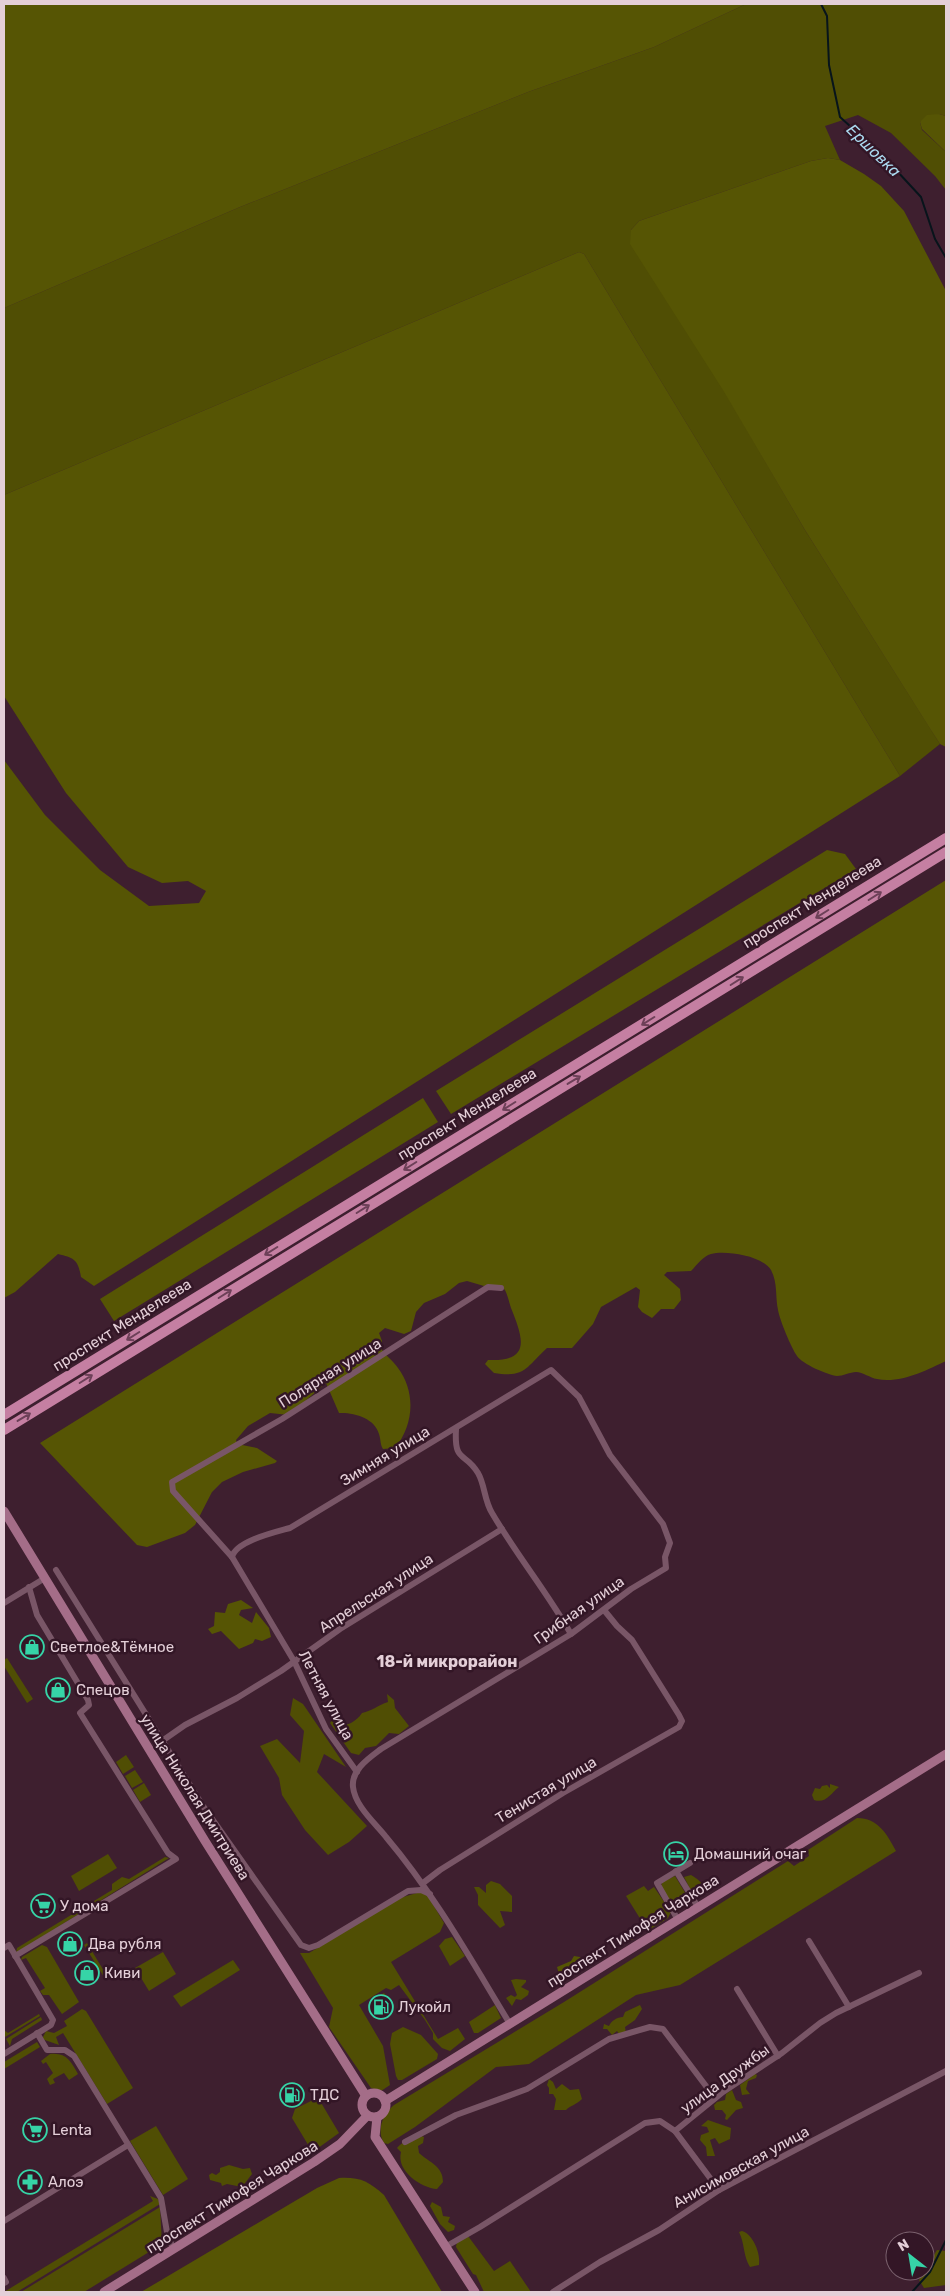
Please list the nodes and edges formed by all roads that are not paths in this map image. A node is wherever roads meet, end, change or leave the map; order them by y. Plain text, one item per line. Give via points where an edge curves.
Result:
1 (946, 838) edge
2 (923, 852) junction
3 (946, 852) edge
4 (929, 862) junction
5 (452, 1141) junction
6 (458, 1151) junction
7 (501, 1288) dead end
8 (4, 1416) edge
9 (456, 1429) junction
10 (4, 1430) edge
11 (172, 1482) joint
12 (4, 1511) edge
13 (502, 1529) junction
14 (232, 1557) junction
15 (666, 1568) joint
16 (56, 1570) dead end
17 (44, 1578) junction
18 (29, 1587) junction
19 (4, 1603) edge
20 (604, 1610) junction
21 (571, 1634) junction
22 (294, 1661) junction
23 (162, 1741) junction
24 (946, 1754) edge
25 (357, 1772) junction
26 (690, 1863) dead end
27 (676, 1871) junction
28 (423, 1882) junction
29 (430, 1894) junction
30 (698, 1907) junction
31 (678, 1920) junction
32 (809, 1941) dead end
33 (4, 1948) edge
34 (15, 1956) junction
35 (918, 1973) dead end
36 (737, 1989) dead end
37 (849, 2007) junction
38 (510, 2024) junction
39 (37, 2034) junction
40 (4, 2054) edge
41 (778, 2056) junction
42 (946, 2071) edge
43 (366, 2096) junction
44 (715, 2098) junction
45 (385, 2101) junction
46 (368, 2116) junction
47 (377, 2117) junction
48 (675, 2131) junction
49 (405, 2142) dead end
50 (128, 2145) junction
51 (718, 2190) junction
52 (4, 2221) edge
53 (445, 2246) junction
54 (174, 2249) junction
55 (4, 2278) edge
56 (4, 2283) edge
57 (104, 2292) edge
58 (475, 2292) edge
59 (553, 2292) edge

1 - 2 main road, проспект Менделеева
2 - 4 main road
2 -> 5 main road, проспект Менделеева
3 - 4 main road, проспект Менделеева
6 -> 4 main road, проспект Менделеева
5 - 6 main road
5 -> 8 main road, проспект Менделеева
10 -> 6 main road, проспект Менделеева
7 - 11 street, Полярная улица via 488,1287 282,1419
9 - 13 street via 459,1454 479,1474 486,1502
9 - 14 street, Зимняя улица via 290,1528 250,1542
9 - 15 street, Зимняя улица via 551,1370 578,1397 610,1455 663,1524 670,1543 665,1556
11 - 14 street, Летняя улица via 173,1491
12 - 17 main road, улица Николая Дмитриева
13 - 21 street
13 - 22 street, Апрельская улица via 377,1605
14 - 22 street, Летняя улица
15 - 20 street, Грибная улица via 631,1588
16 - 23 street
17 - 18 street
17 - 43 main road, улица Николая Дмитриева
18 - 19 street
18 - 34 street via 37,1615 88,1700 89,1705 80,1713 168,1853 176,1859
20 - 21 street, Грибная улица
20 - 28 street, Тенистая улица via 632,1640 682,1721 679,1727 555,1798
21 - 25 street, Грибная улица via 381,1749
22 - 23 street, Апрельская улица via 248,1692 185,1725
22 - 25 street, Летняя улица via 326,1730
23 - 29 street via 203,1806 305,1948 408,1891 421,1890
24 - 30 main road, проспект Тимофея Чаркова
25 - 28 street via 353,1788 362,1807
26 - 27 street
27 - 30 street
27 - 31 street via 657,1883
28 - 29 street
29 - 38 street
30 - 31 main road, проспект Тимофея Чаркова
31 - 38 main road, проспект Тимофея Чаркова
32 - 37 street
33 - 34 street via 9,1945
34 - 39 street via 53,2018 51,2025
35 - 37 street, улица Дружбы
36 - 41 street
37 - 41 street, улица Дружбы via 820,2023
38 - 45 main road, проспект Тимофея Чаркова
39 - 40 street
39 - 50 street via 47,2050 65,2050 74,2056
41 - 44 street, улица Дружбы
42 - 51 street, Анисимовская улица
43 - 45 main road via 377,2094
43 - 46 main road via 362,2106
44 - 48 street, улица Дружбы
44 - 49 street via 660,2027 650,2027 609,2039 526,2089 456,2115
45 - 47 main road via 385,2110
46 - 47 main road
46 - 54 main road, проспект Тимофея Чаркова via 330,2151
47 - 53 main road via 375,2137
48 - 51 street
48 - 53 street, улица Дружбы via 660,2121 645,2123
50 - 52 street
50 - 54 street via 164,2203 168,2238
51 - 59 street, Анисимовская улица via 659,2230
53 - 58 main road
54 - 57 main road, проспект Тимофея Чаркова
55 - 56 street

